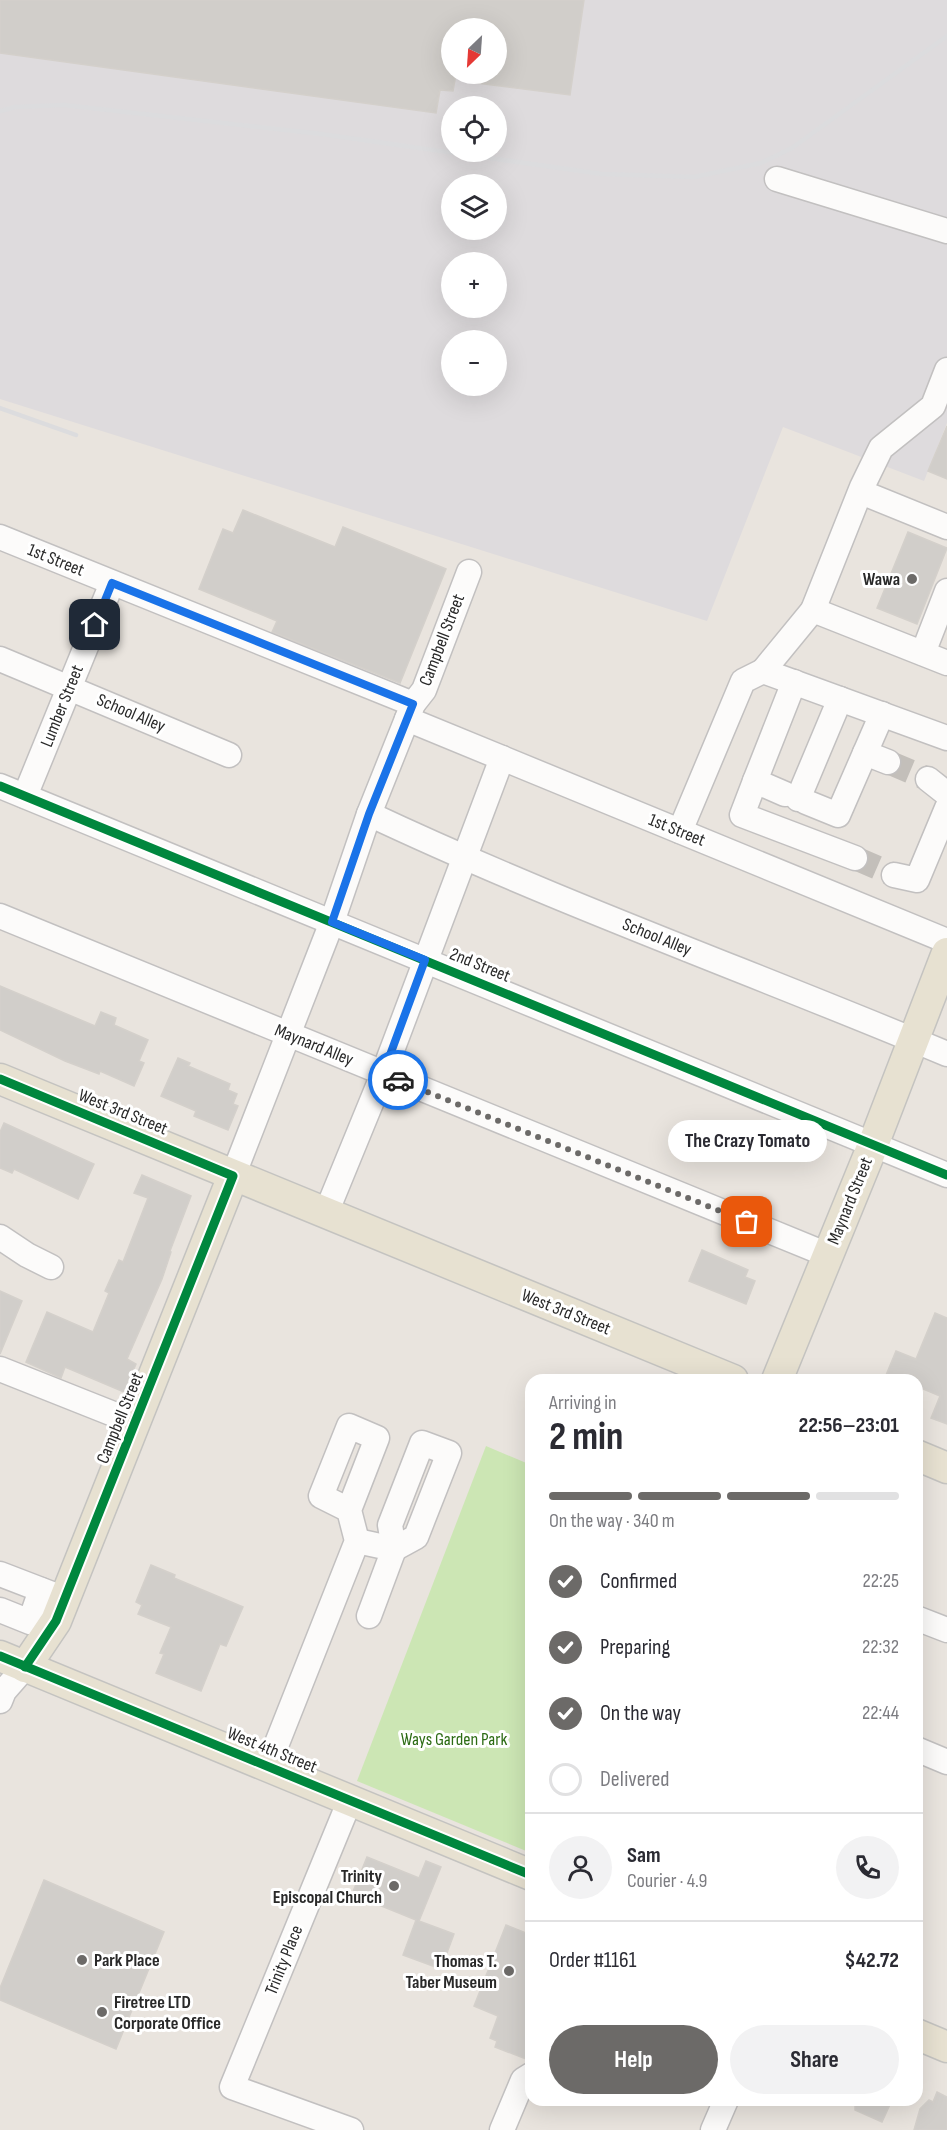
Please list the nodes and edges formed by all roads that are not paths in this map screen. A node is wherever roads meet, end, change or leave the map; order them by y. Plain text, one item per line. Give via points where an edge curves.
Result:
1 (777, 179) dead end
2 (947, 231) edge
3 (947, 370) edge
4 (861, 492) junction
5 (947, 526) edge
6 (0, 537) edge
7 (469, 572) dead end
8 (112, 583) junction
9 (947, 591) edge
10 (813, 610) junction
11 (922, 653) junction
12 (0, 659) edge
13 (947, 663) edge
14 (763, 671) junction
15 (794, 682) junction
16 (69, 687) junction
17 (840, 699) junction
18 (410, 711) junction
19 (882, 714) junction
20 (947, 738) edge
21 (865, 753) junction
22 (229, 755) dead end
23 (502, 758) junction
24 (888, 762) tunnel mouth
25 (755, 781) junction
26 (0, 786) edge
27 (25, 796) junction
28 (796, 798) junction
29 (947, 808) edge
30 (369, 814) junction
31 (680, 831) junction
32 (465, 858) junction
33 (855, 858) tunnel mouth
34 (894, 875) tunnel mouth
35 (0, 916) edge
36 (332, 922) junction
37 (947, 941) edge
38 (947, 953) edge
39 (425, 960) junction
40 (287, 1034) junction
41 (914, 1040) junction
42 (947, 1054) edge
43 (383, 1074) junction
44 (0, 1079) edge
45 (873, 1145) junction
46 (947, 1175) edge
47 (234, 1176) junction
48 (326, 1213) junction
49 (0, 1237) edge
50 (828, 1255) junction
51 (51, 1267) dead end
52 (0, 1369) edge
53 (715, 1374) edge
54 (779, 1374) edge
55 (136, 1423) junction
56 (923, 1458) edge
57 (947, 1468) edge
58 (349, 1510) dead end
59 (357, 1541) junction
60 (0, 1574) edge
61 (53, 1595) junction
62 (0, 1610) edge
63 (369, 1616) dead end
64 (923, 1621) edge
65 (947, 1630) edge
66 (13, 1661) edge
67 (0, 1701) edge
68 (923, 1752) edge
69 (947, 1762) edge
70 (268, 1766) junction
71 (350, 1800) junction
72 (525, 1873) edge
73 (923, 2037) edge
74 (947, 2047) edge
75 (525, 2079) edge
76 (723, 2106) edge
77 (351, 2130) edge
78 (502, 2130) edge
79 (713, 2130) edge

1 - 2 street
3 - 4 street via 933,406 881,448
4 - 5 street
4 - 10 street
6 - 8 street, 1st Street
7 - 18 street, Campbell Street via 424,690
8 - 16 street, Lumber Street
8 - 18 street, 1st Street
9 - 11 street
10 - 11 street
10 - 14 street
11 - 13 street
12 - 16 street, School Alley
14 - 15 street
14 - 31 street via 743,681
15 - 17 street
15 - 25 street
16 - 22 street, School Alley
16 - 27 street, Lumber Street
17 - 19 street
17 - 28 street
18 - 23 street, 1st Street
18 - 30 street, Campbell Street
19 - 20 street
19 - 21 street
21 - 24 street
21 - 28 street via 838,815
23 - 31 street, 1st Street
23 - 32 street
25 - 28 street
25 - 33 street via 742,815
26 - 27 street, 2nd Street
27 - 36 street, 2nd Street
29 - 34 street via 917,880
30 - 32 street, School Alley
30 - 36 street, Campbell Street
31 - 37 street, 1st Street
32 - 39 street
32 - 41 street, School Alley
35 - 40 street, Maynard Alley
36 - 39 street, 2nd Street
36 - 40 street, Campbell Street
38 - 41 main road, Maynard Street
39 - 43 street
39 - 45 street, 2nd Street
40 - 43 street, Maynard Alley
40 - 47 street, Campbell Street
41 - 42 street, School Alley
41 - 45 main road, Maynard Street
43 - 48 street
43 - 50 street, Maynard Alley
44 - 47 main road, West 3rd Street
45 - 46 street, 2nd Street
45 - 50 main road, Maynard Street
47 - 48 main road, West 3rd Street
47 - 55 main road, Campbell Street
48 - 53 main road, West 3rd Street
49 - 51 street
50 - 54 main road, Maynard Street
52 - 55 street
55 - 61 main road, Campbell Street
56 - 57 main road
58 - 59 street
59 - 63 street via 394,1549
59 - 70 street
60 - 61 street
61 - 62 street via 30,1622
61 - 66 main road, Campbell Street via 56,1621
64 - 65 street
66 - 67 street, Campbell Street
66 - 70 main road, West 4th Street
68 - 69 street
70 - 71 main road, West 4th Street
71 - 72 main road, West 4th Street
71 - 77 street, Trinity Place via 232,2087
73 - 74 main road
75 - 78 street
76 - 79 street

